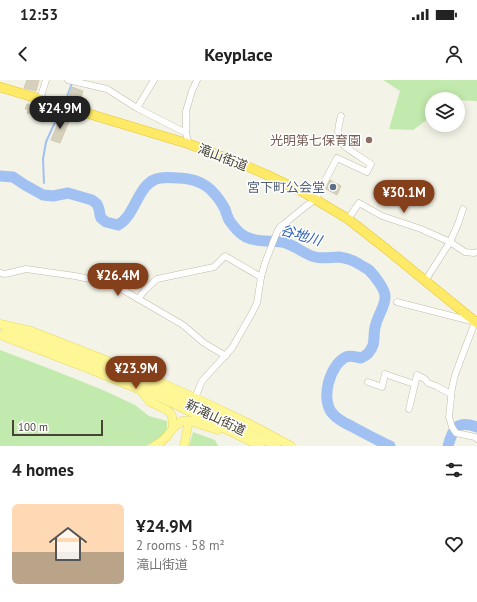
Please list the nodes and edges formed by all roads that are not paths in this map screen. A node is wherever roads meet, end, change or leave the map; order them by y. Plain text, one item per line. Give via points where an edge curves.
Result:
1 (46, 80) edge
2 (68, 80) edge
3 (154, 80) edge
4 (197, 80) edge
5 (0, 87) edge
6 (40, 99) junction
7 (137, 108) junction
8 (341, 116) dead end
9 (186, 133) junction
10 (189, 144) junction
11 (315, 200) junction
12 (463, 208) dead end
13 (348, 220) junction
14 (450, 242) junction
15 (477, 252) edge
16 (0, 273) edge
17 (261, 277) junction
18 (425, 281) junction
19 (138, 299) junction
20 (397, 302) dead end
21 (476, 321) edge
22 (0, 325) edge
23 (0, 335) edge
24 (226, 356) junction
25 (368, 382) dead end
26 (414, 384) junction
27 (139, 389) junction
28 (451, 394) junction
29 (195, 399) junction
30 (409, 409) dead end
31 (188, 425) dead end
32 (173, 428) junction
33 (240, 436) junction
34 (477, 439) edge
35 (154, 446) edge
36 (184, 446) edge
37 (260, 446) edge
38 (276, 446) edge
39 (291, 446) edge

1 - 6 street
2 - 7 street via 107,89
3 - 7 street
4 - 9 street via 186,111
5 - 6 highway, 滝山街道
6 - 10 highway, 滝山街道
7 - 9 street
8 - 11 street via 338,127 339,140 371,164 367,172 337,158
9 - 10 street
10 - 11 highway, 滝山街道 via 239,162
11 - 13 highway, 滝山街道
11 - 17 street via 280,228
12 - 14 street
13 - 14 street via 359,203 382,216
13 - 18 highway, 滝山街道
14 - 15 street via 464,252
14 - 18 street
16 - 19 street via 26,269 75,276 109,283
17 - 19 street via 225,256 214,267 157,279
17 - 24 street via 257,303
18 - 21 highway, 滝山街道
19 - 24 street via 183,325 204,343
20 - 21 street
21 - 28 street via 455,375
22 - 29 main road via 31,331 129,369
22 - 38 main road, 新滝山街道 via 147,384
23 - 27 main road, 新滝山街道
24 - 29 street via 202,381
25 - 26 street via 382,387 385,374
26 - 28 street via 417,376 425,378 428,383
26 - 30 street
27 - 32 main road via 150,402 170,413
27 - 33 main road, 新滝山街道
28 - 34 street via 452,427 456,433
29 - 39 main road
31 - 36 main road
32 - 33 main road via 188,420
32 - 35 main road via 162,442
33 - 37 main road, 新滝山街道

